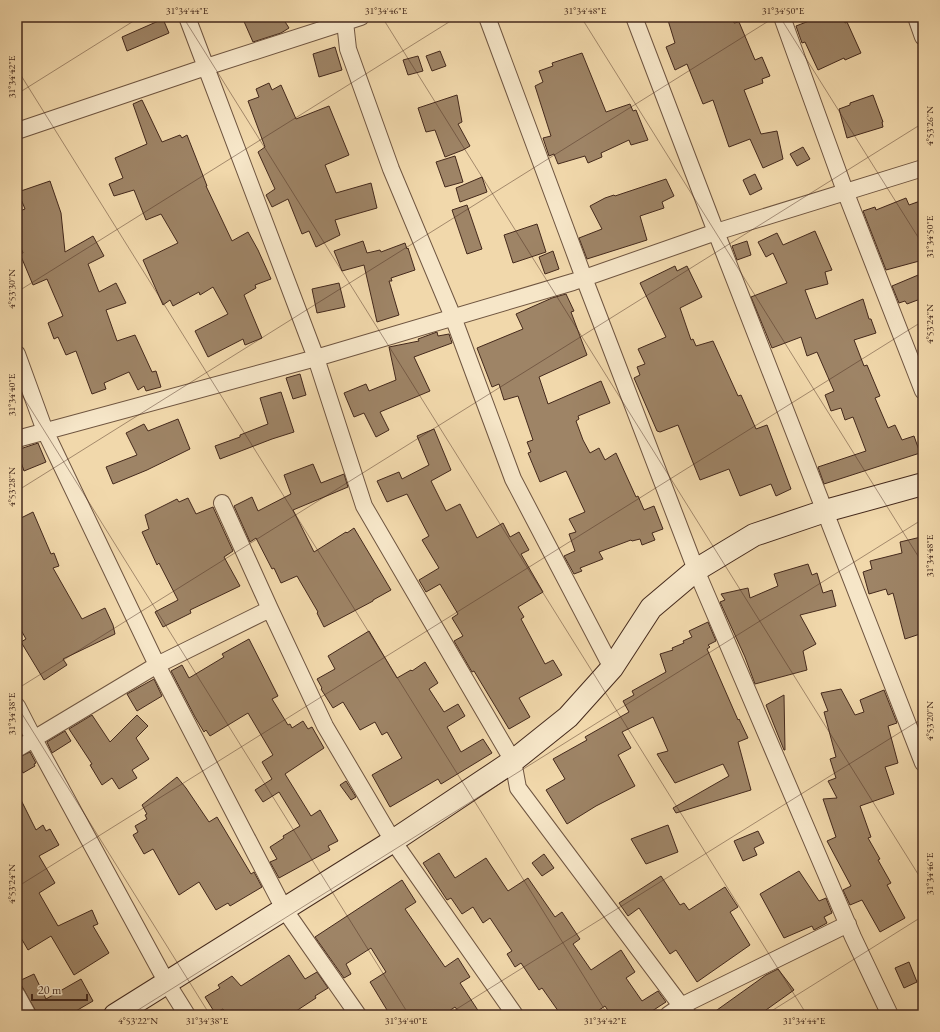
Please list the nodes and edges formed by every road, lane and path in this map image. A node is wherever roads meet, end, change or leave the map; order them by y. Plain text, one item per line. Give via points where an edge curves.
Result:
1 (187, 17) edge
2 (361, 17) edge
3 (487, 17) edge
4 (634, 17) edge
5 (782, 17) edge
6 (916, 17) edge
7 (344, 20) edge
8 (923, 36) edge
9 (206, 67) junction
10 (17, 131) edge
11 (923, 168) edge
12 (845, 191) junction
13 (716, 232) junction
14 (584, 278) junction
15 (453, 317) junction
16 (17, 354) edge
17 (316, 358) junction
18 (923, 390) edge
19 (45, 432) junction
20 (17, 439) edge
21 (923, 484) edge
22 (222, 503) dead end
23 (825, 510) junction
24 (696, 570) junction
25 (270, 609) junction
26 (157, 665) junction
27 (612, 668) junction
28 (17, 706) edge
29 (34, 739) junction
30 (17, 749) edge
31 (513, 762) junction
32 (923, 763) edge
33 (393, 841) junction
34 (284, 909) junction
35 (848, 924) junction
36 (168, 983) junction
37 (17, 994) edge
38 (685, 1010) edge
39 (28, 1015) edge
40 (115, 1015) edge
41 (187, 1015) edge
42 (358, 1015) edge
43 (515, 1015) edge
44 (668, 1015) edge
45 (890, 1015) edge

1 - 9 street
2 - 7 street
3 - 14 street
4 - 13 street
5 - 12 street
6 - 8 street
7 - 9 street
7 - 15 street via 348,49 389,162
9 - 10 street
9 - 17 street
11 - 12 street
12 - 13 street
12 - 18 street
13 - 14 street
13 - 23 street
14 - 15 street
14 - 24 street
15 - 17 street
15 - 27 street via 513,479
16 - 19 street
17 - 19 street
17 - 31 street via 364,506
19 - 20 street
19 - 26 street
21 - 23 main road
22 - 25 street
23 - 24 main road via 754,536
23 - 32 street
24 - 27 main road via 651,608
24 - 35 street
25 - 26 street
25 - 33 street via 326,726
26 - 29 street
26 - 34 street
27 - 31 main road via 568,717
28 - 29 street
29 - 30 street
29 - 36 street
31 - 33 main road
31 - 38 street via 518,788
33 - 34 main road
33 - 43 street
34 - 36 main road
34 - 42 street
35 - 38 street
35 - 45 street
36 - 40 main road
36 - 41 street
37 - 39 street
38 - 44 street

